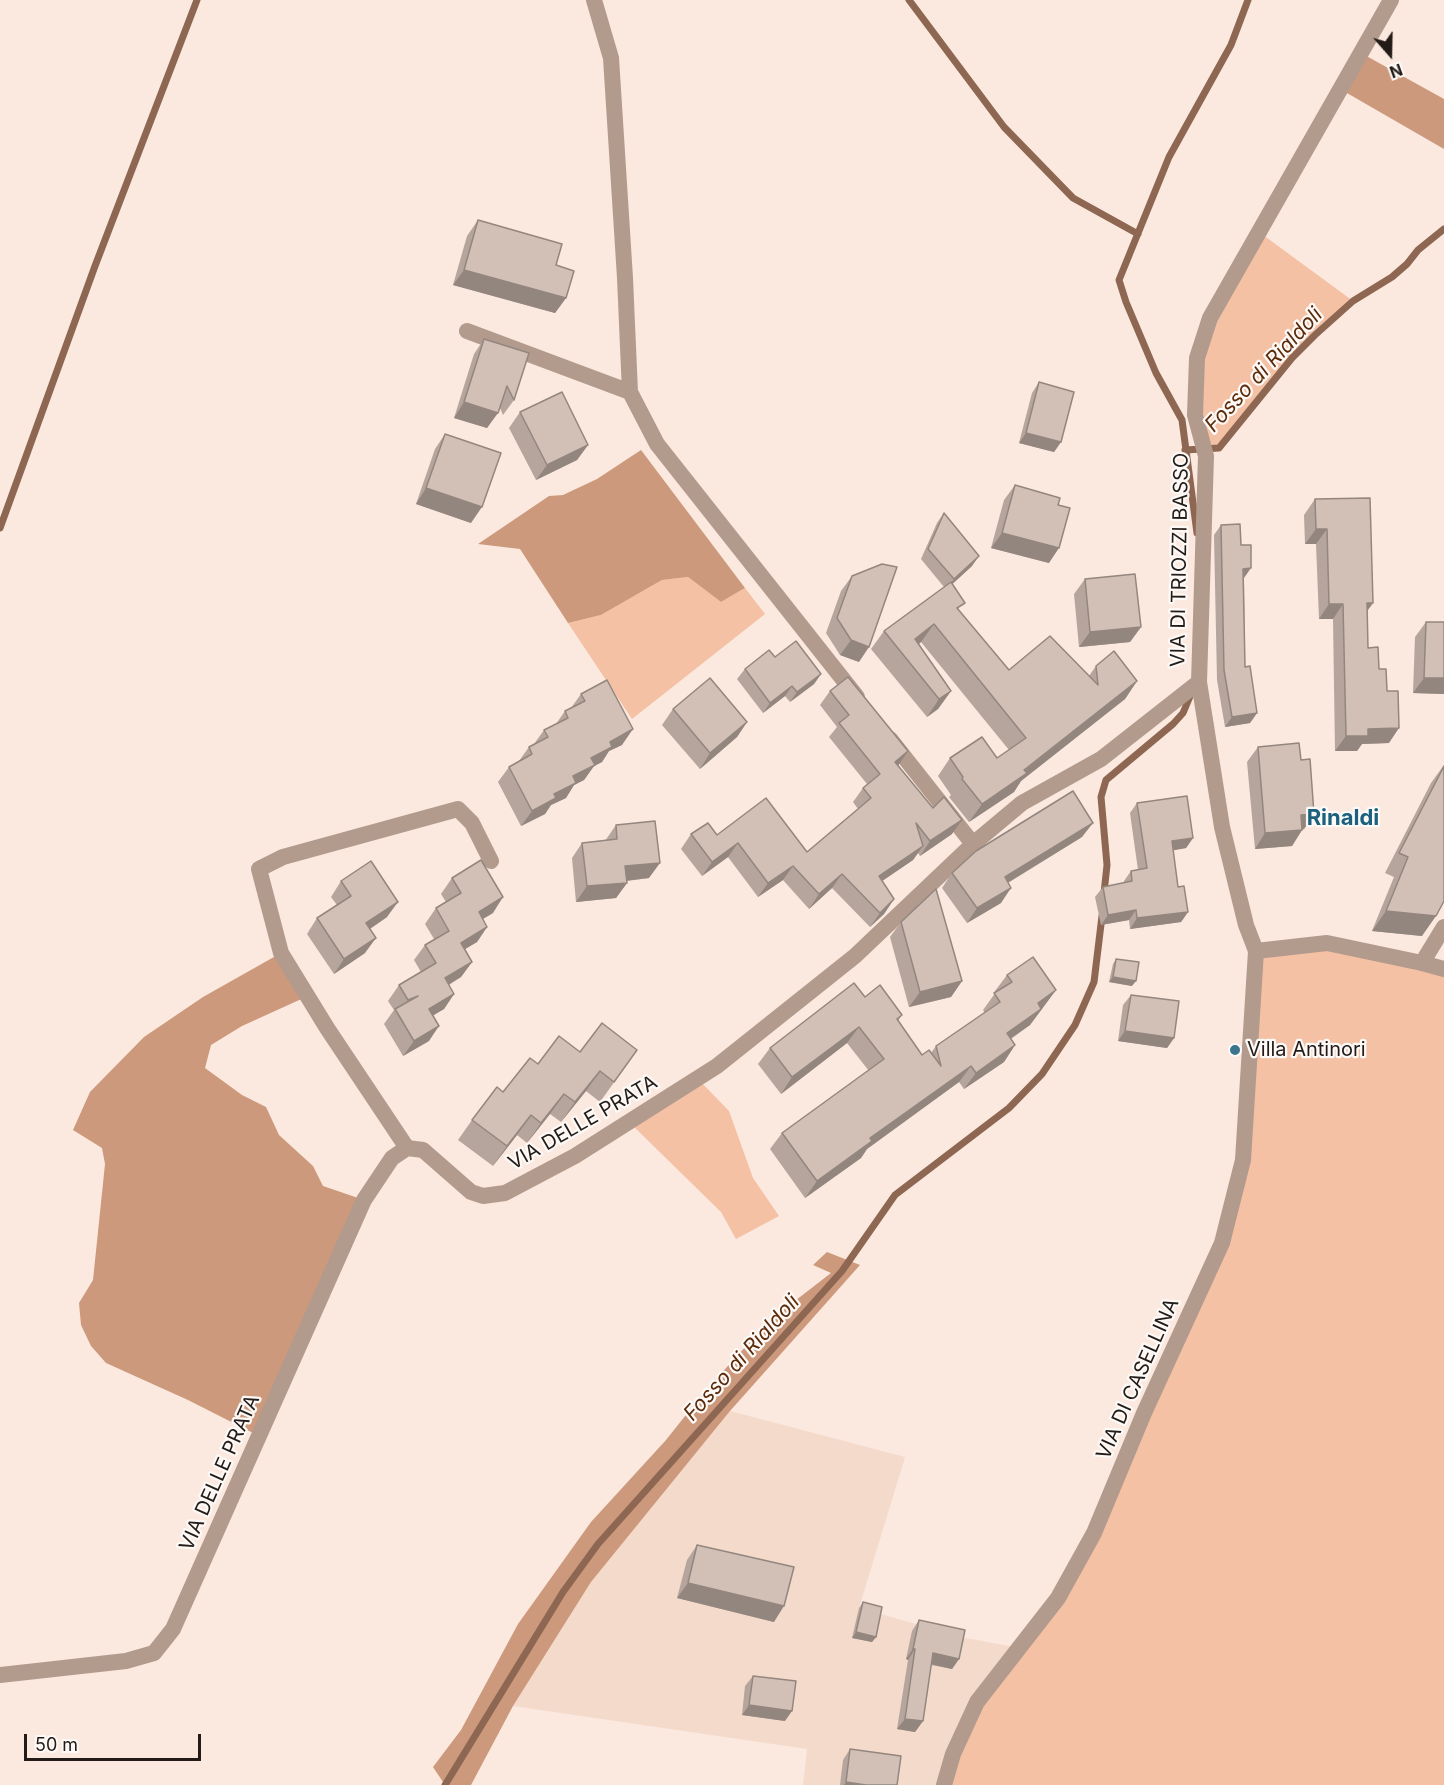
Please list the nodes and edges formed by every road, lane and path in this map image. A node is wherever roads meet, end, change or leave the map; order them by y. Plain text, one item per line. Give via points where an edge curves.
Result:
1 (594, 0) edge
2 (1391, 0) edge
3 (467, 331) dead end
4 (630, 392) junction
5 (1199, 682) junction
6 (973, 844) junction
7 (491, 861) dead end
8 (1444, 927) edge
9 (1256, 951) junction
10 (1422, 963) junction
11 (1444, 969) edge
12 (407, 1148) junction
13 (0, 1675) edge
14 (944, 1785) edge

1 - 4 street via 611,58
2 - 5 street, VIA DI TRIOZZI BASSO via 1210,318 1197,358 1195,415 1206,456
3 - 4 street
4 - 6 street via 657,444
5 - 6 street, VIA DELLE PRATA via 1101,759 1022,803
5 - 9 street, VIA DI TRIOZZI BASSO via 1222,827
6 - 12 street, VIA DELLE PRATA via 855,956 717,1066 575,1156 505,1192 483,1196 471,1192 423,1150
7 - 12 street via 472,823 458,809 283,856 259,868 281,952
8 - 10 street
9 - 10 street via 1328,943
9 - 14 street, VIA DI CASELLINA via 1243,1160 1222,1243 1094,1533 1058,1598 977,1702 953,1754
10 - 11 street
12 - 13 street, VIA DELLE PRATA via 392,1158 364,1200 173,1629 154,1653 126,1661

